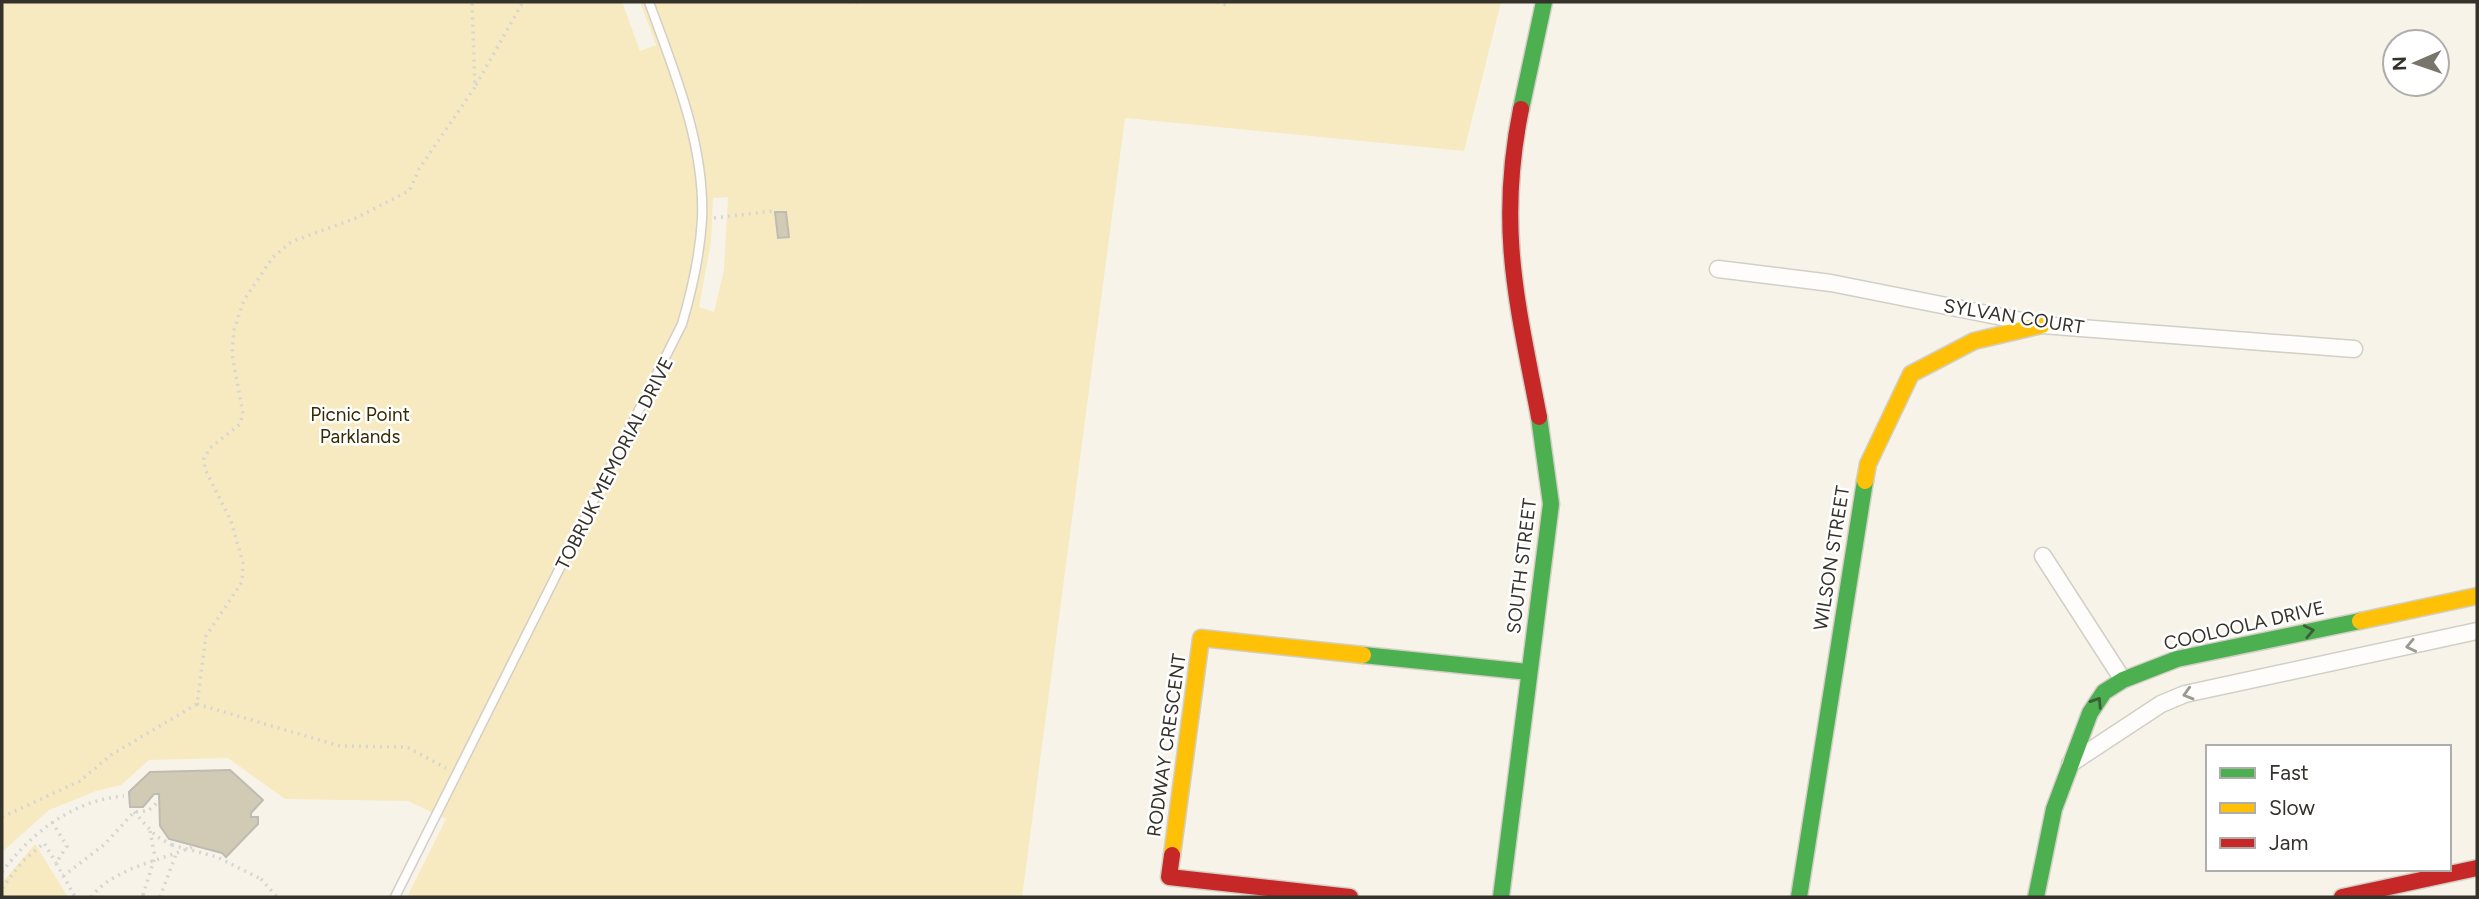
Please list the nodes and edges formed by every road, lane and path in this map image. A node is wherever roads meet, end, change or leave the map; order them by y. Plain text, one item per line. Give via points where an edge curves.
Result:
1 (472, 2) edge
2 (523, 2) edge
3 (649, 2) edge
4 (849, 2) edge
5 (862, 2) edge
6 (1217, 2) edge
7 (1227, 2) edge
8 (1544, 2) edge
9 (475, 86) junction
10 (773, 211) dead end
11 (702, 218) junction
12 (1718, 269) dead end
13 (2042, 325) junction
14 (2354, 349) dead end
15 (2043, 556) dead end
16 (2477, 596) edge
17 (2477, 631) edge
18 (1529, 672) junction
19 (2123, 680) junction
20 (197, 704) junction
21 (2070, 764) junction
22 (456, 773) junction
23 (124, 796) dead end
24 (159, 801) dead end
25 (134, 812) junction
26 (2, 817) edge
27 (52, 822) junction
28 (150, 829) junction
29 (192, 847) dead end
30 (176, 854) junction
31 (57, 863) junction
32 (2477, 868) edge
33 (2, 872) edge
34 (64, 876) junction
35 (2, 888) edge
36 (143, 896) edge
37 (75, 897) edge
38 (91, 897) edge
39 (160, 897) edge
40 (277, 897) edge
41 (395, 897) edge
42 (1350, 897) edge
43 (1501, 897) edge
44 (1799, 897) edge
45 (2036, 897) edge
46 (2342, 897) edge

1 - 9 path
2 - 9 path
3 - 11 lane, TOBRUK MEMORIAL DRIVE via 695,144
4 - 5 path
6 - 7 path
8 - 18 street, SOUTH STREET via 1513,158 1508,222 1512,274 1548,460 1551,504
9 - 20 path via 409,191 356,218 291,242 273,257 244,300 232,354 243,414 240,424 204,458 231,521 243,563 242,582 206,636
10 - 11 path
11 - 22 lane, TOBRUK MEMORIAL DRIVE via 695,278 682,324
12 - 13 street, SYLVAN COURT via 1831,283
13 - 14 street, SYLVAN COURT
13 - 44 street, WILSON STREET via 1974,341 1911,374 1868,464
15 - 19 street
19 -> 16 street, COOLOOLA DRIVE via 2178,659
17 -> 21 street via 2185,694 2161,704
18 - 42 street, RODWAY CRESCENT via 1201,638 1169,877
18 - 43 street, SOUTH STREET
21 -> 19 street, COOLOOLA DRIVE via 2090,713 2104,692
20 - 22 path via 340,746 407,747
20 - 26 path via 111,755 80,781
21 - 45 street, COOLOOLA DRIVE via 2054,809
22 - 41 lane, TOBRUK MEMORIAL DRIVE
23 - 27 path via 106,797
24 - 25 path via 148,811
25 - 28 path
25 - 34 path via 105,844
27 - 31 path via 67,846
27 - 33 path via 18,850
28 - 36 path, bridge via 155,857
28 - 40 path, bridge via 172,845 217,857 261,879
29 - 30 path
30 - 38 path via 123,873
30 - 39 path
31 - 34 path
31 - 35 path via 44,843
32 - 46 street
34 - 37 path

